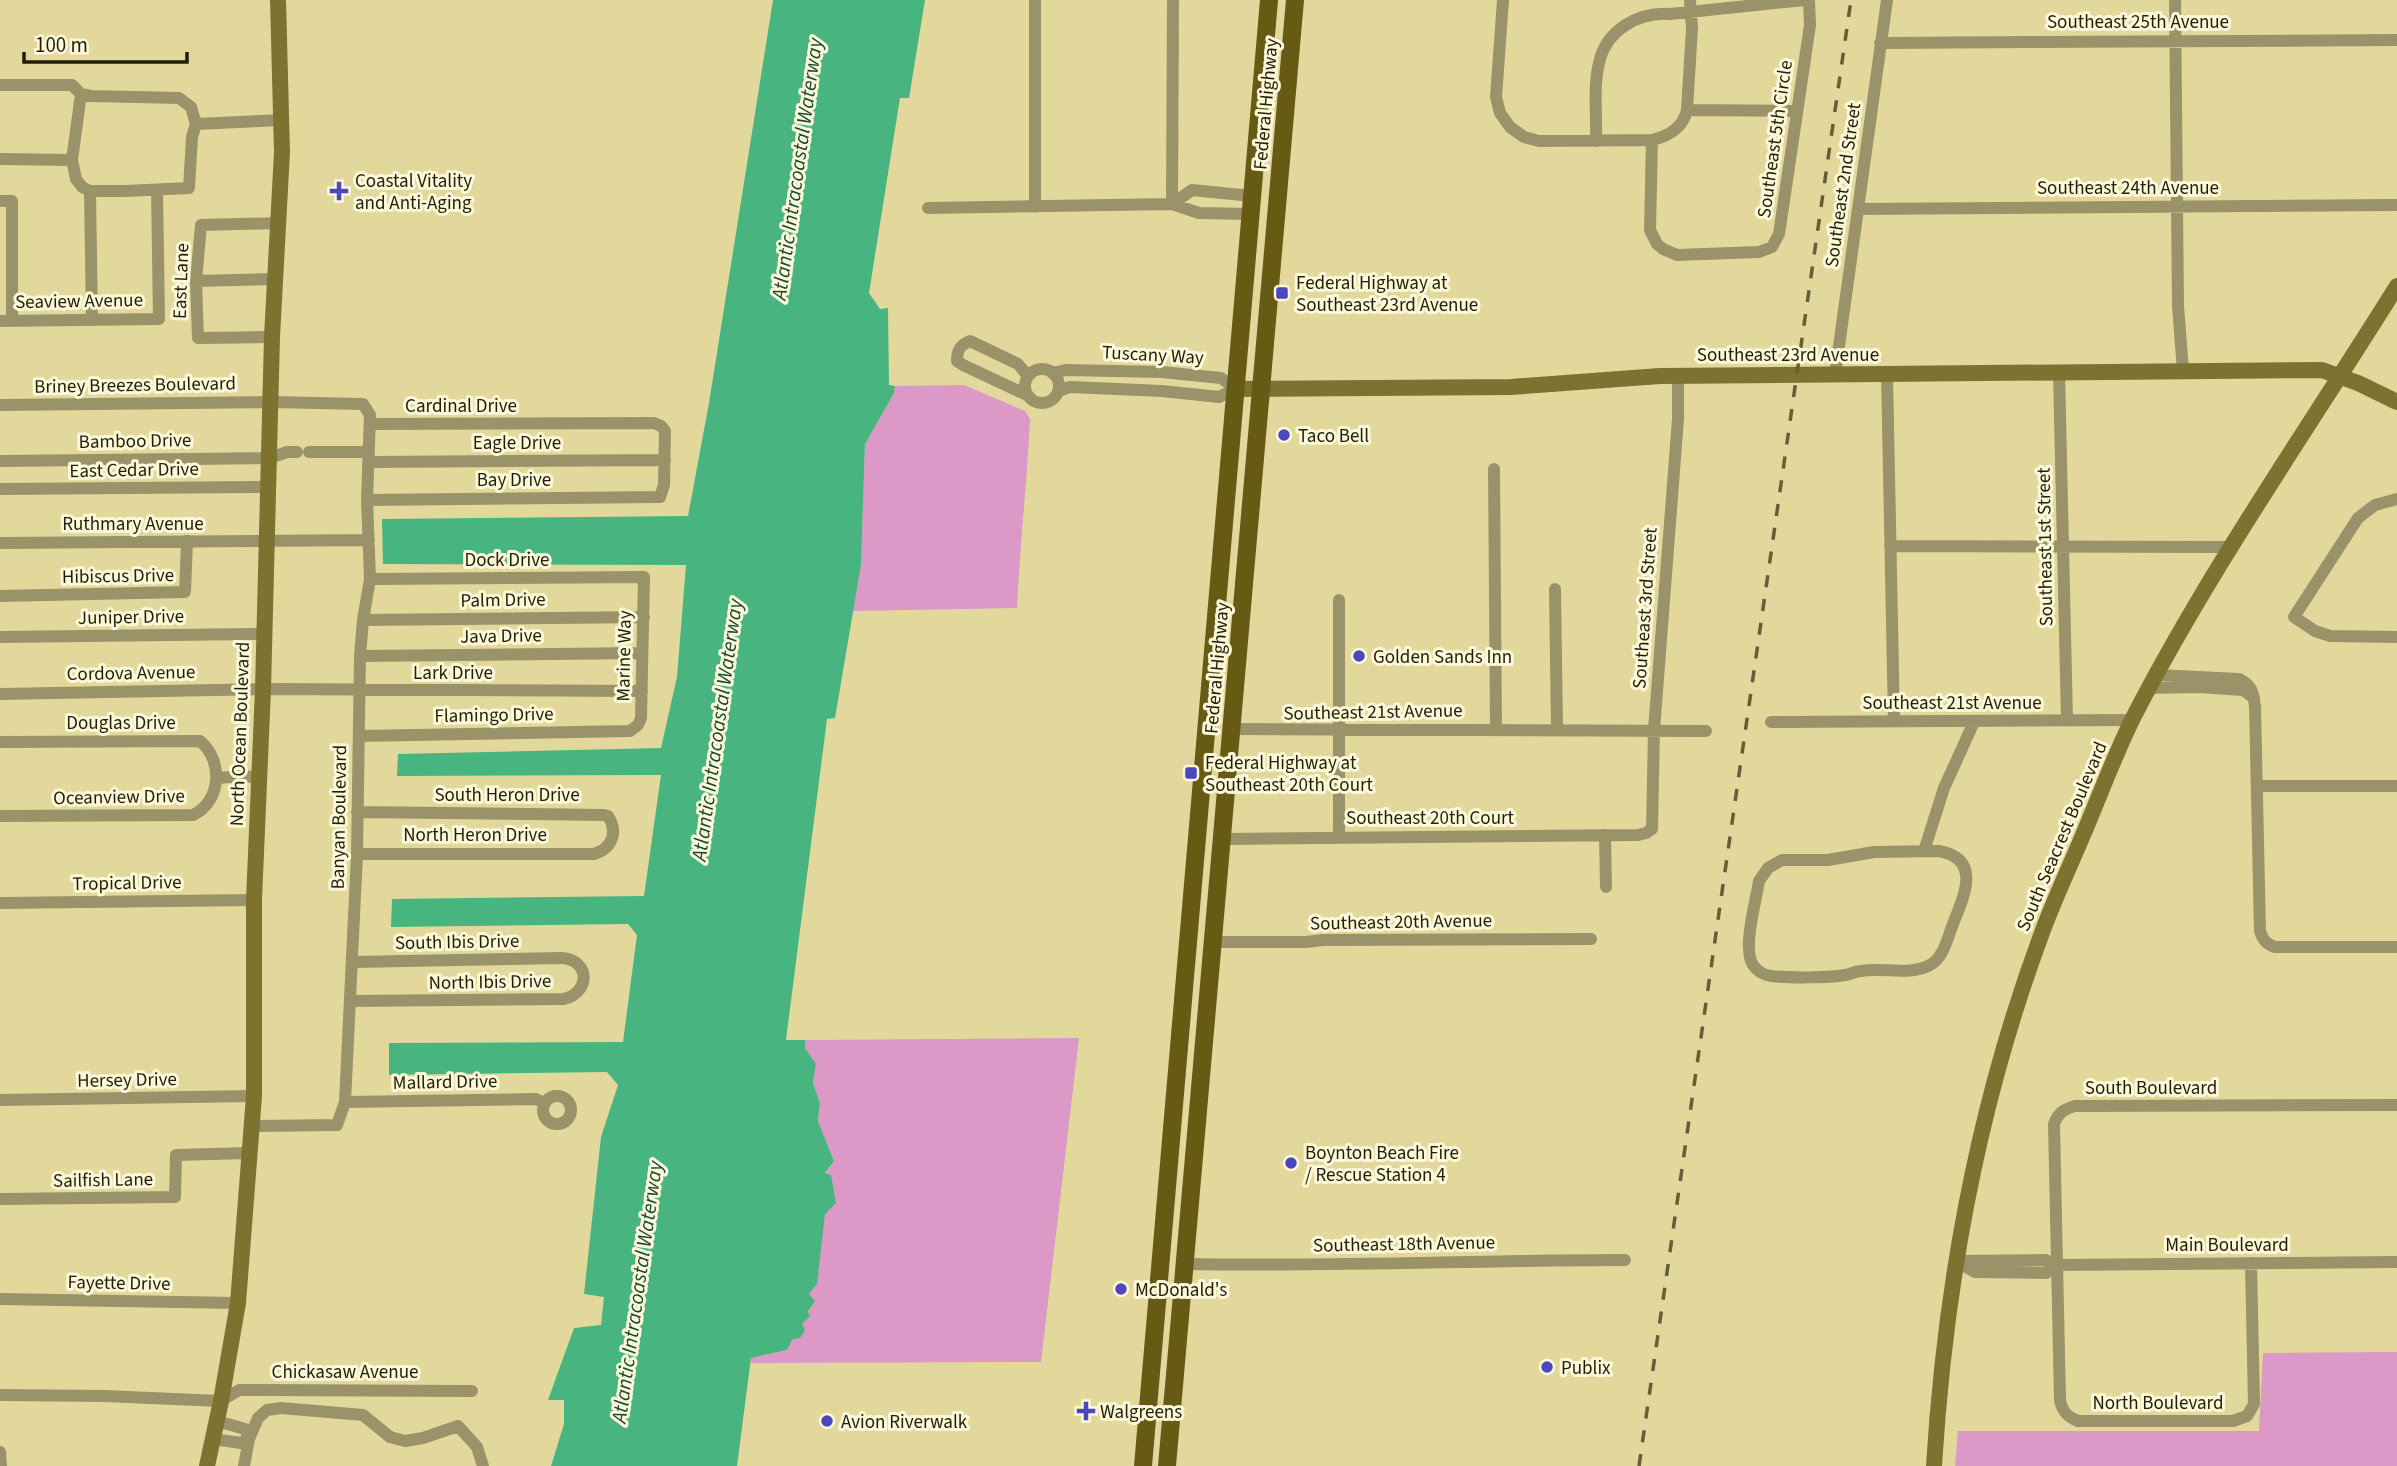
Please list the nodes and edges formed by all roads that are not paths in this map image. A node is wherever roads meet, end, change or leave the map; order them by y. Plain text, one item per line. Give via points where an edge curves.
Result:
1 (278, 0) edge
2 (1035, 0) edge
3 (1173, 0) edge
4 (1269, 0) edge
5 (1286, 0) edge
6 (1295, 0) edge
7 (1503, 0) edge
8 (1807, 0) edge
9 (1887, 0) edge
10 (2175, 0) edge
11 (1691, 6) edge
12 (2176, 40) junction
13 (2397, 40) edge
14 (1880, 43) junction
15 (1290, 62) junction
16 (0, 85) edge
17 (81, 94) junction
18 (1687, 110) junction
19 (1797, 110) junction
20 (281, 120) junction
21 (196, 124) junction
22 (1652, 140) junction
23 (1597, 141) junction
24 (0, 159) edge
25 (72, 160) junction
26 (157, 190) junction
27 (90, 191) junction
28 (0, 201) edge
29 (1172, 204) junction
30 (1251, 205) junction
31 (2397, 205) edge
32 (2177, 206) junction
33 (1035, 207) junction
34 (928, 208) dead end
35 (1859, 209) junction
36 (279, 223) junction
37 (1276, 233) junction
38 (6, 256) edge
39 (276, 279) junction
40 (196, 281) junction
41 (2397, 286) edge
42 (6, 320) edge
43 (92, 320) junction
44 (272, 337) junction
45 (2183, 371) junction
46 (1052, 373) junction
47 (2059, 373) junction
48 (1887, 374) junction
49 (1835, 375) junction
50 (1028, 376) junction
51 (1678, 376) junction
52 (2340, 377) junction
53 (1236, 389) junction
54 (1261, 390) junction
55 (1058, 391) junction
56 (1027, 395) junction
57 (277, 402) junction
58 (2397, 402) edge
59 (0, 405) edge
60 (370, 424) junction
61 (303, 452) joint
62 (369, 457) junction
63 (270, 458) junction
64 (665, 460) junction
65 (0, 461) edge
66 (1494, 469) dead end
67 (268, 487) junction
68 (0, 489) edge
69 (2397, 499) edge
70 (367, 500) junction
71 (369, 540) junction
72 (187, 541) junction
73 (267, 542) junction
74 (0, 543) edge
75 (1890, 546) junction
76 (2063, 546) junction
77 (2231, 547) junction
78 (644, 577) joint
79 (370, 579) junction
80 (1555, 589) dead end
81 (0, 596) edge
82 (1339, 600) dead end
83 (1216, 605) junction
84 (643, 617) junction
85 (362, 620) junction
86 (263, 634) junction
87 (0, 637) edge
88 (2397, 637) edge
89 (642, 653) junction
90 (360, 656) junction
91 (2152, 682) junction
92 (263, 689) junction
93 (360, 691) junction
94 (642, 691) junction
95 (0, 694) edge
96 (2067, 720) junction
97 (2132, 720) junction
98 (1894, 721) junction
99 (1771, 722) dead end
100 (1974, 722) junction
101 (1232, 729) junction
102 (1496, 729) junction
103 (1557, 729) junction
104 (1654, 730) junction
105 (630, 731) joint
106 (1341, 731) junction
107 (1706, 731) dead end
108 (1206, 735) junction
109 (359, 736) junction
110 (0, 742) edge
111 (1230, 751) junction
112 (217, 778) junction
113 (259, 778) junction
114 (2257, 786) junction
115 (2397, 786) edge
116 (357, 812) junction
117 (0, 816) edge
118 (1605, 835) junction
119 (1638, 835) joint
120 (1339, 837) junction
121 (1222, 839) junction
122 (1924, 851) junction
123 (356, 854) junction
124 (594, 854) joint
125 (1606, 887) dead end
126 (254, 900) junction
127 (0, 903) edge
128 (1591, 939) dead end
129 (1213, 942) junction
130 (2397, 947) edge
131 (562, 958) joint
132 (353, 962) junction
133 (351, 1001) junction
134 (254, 1096) junction
135 (0, 1100) edge
136 (345, 1102) junction
137 (544, 1103) dead end
138 (2397, 1105) edge
139 (252, 1126) junction
140 (248, 1153) junction
141 (0, 1199) edge
142 (1163, 1236) junction
143 (1625, 1260) dead end
144 (1160, 1261) junction
145 (1956, 1261) junction
146 (2397, 1262) edge
147 (2251, 1263) junction
148 (1185, 1264) junction
149 (2056, 1265) junction
150 (1183, 1283) junction
151 (0, 1299) edge
152 (238, 1303) junction
153 (472, 1391) dead end
154 (0, 1395) edge
155 (222, 1401) junction
156 (217, 1421) junction
157 (213, 1439) junction
158 (248, 1439) junction
159 (0, 1452) edge
160 (1, 1466) edge
161 (207, 1466) edge
162 (244, 1466) edge
163 (483, 1466) edge
164 (1143, 1466) edge
165 (1167, 1466) edge
166 (1934, 1466) edge

1 - 20 street, North Ocean Boulevard
2 - 33 street
3 - 29 street
4 - 30 main road, Federal Highway
5 - 15 main road via 1282,37
6 - 15 main road, Federal Highway
7 - 23 street via 1496,89 1504,121 1531,140
8 - 11 street
8 - 19 street, Southeast 5th Circle via 1810,25
9 - 14 street, Southeast 2nd Street
10 - 12 street
11 - 18 street
11 - 23 street via 1639,18 1608,42 1597,71
12 - 13 street, Southeast 25th Avenue
12 - 14 street, Southeast 25th Avenue
12 - 32 street
14 - 35 street, Southeast 2nd Street
15 - 37 main road, Federal Highway
16 - 17 street via 72,85
17 - 21 street via 179,97 191,107
17 - 25 street
18 - 19 street
18 - 22 street via 1676,130
19 - 22 street, Southeast 5th Circle via 1779,234 1772,247 1759,253 1677,255 1657,244 1649,222
20 - 21 street
20 - 36 street, North Ocean Boulevard
21 - 26 street via 189,188
22 - 23 street
24 - 25 street
25 - 27 street via 76,179
26 - 27 street
26 - 43 street, Seaview Avenue via 159,319
27 - 43 street
28 - 38 street via 12,201
29 - 30 street via 1199,213
29 - 30 street via 1192,190
29 - 33 street
30 - 37 main road via 1262,203
30 - 53 main road, Federal Highway
31 - 32 street, Southeast 24th Avenue
32 - 35 street, Southeast 24th Avenue
32 - 45 street
33 - 34 street
35 - 49 street, Southeast 2nd Street
36 - 39 street, North Ocean Boulevard
36 - 40 street, East Lane via 201,225
37 - 54 main road, Federal Highway
38 - 42 street
39 - 40 street
39 - 44 street, North Ocean Boulevard
40 - 44 street, East Lane via 198,338
41 - 52 street, South Seacrest Boulevard
42 - 43 street, Seaview Avenue
44 - 57 street, North Ocean Boulevard
45 - 47 street, Southeast 23rd Avenue
45 - 52 street, Southeast 23rd Avenue via 2322,370
46 - 50 street, Tuscany Way via 1037,370
46 - 53 street, Tuscany Way via 1177,374 1221,378
46 - 55 street
47 - 48 street, Southeast 23rd Avenue
47 - 76 street, Southeast 1st Street
48 - 49 street, Southeast 23rd Avenue
48 - 75 street
49 - 51 street, Southeast 23rd Avenue
50 - 56 street
50 - 56 street, Tuscany Way via 1018,364 971,341 962,344 957,353 962,365
51 - 54 street, Southeast 23rd Avenue via 1511,387
51 - 104 street, Southeast 3rd Street
52 - 58 street, Southeast 23rd Avenue
52 - 77 street, South Seacrest Boulevard
53 - 54 street, Southeast 23rd Avenue
53 - 55 street, Tuscany Way via 1219,397 1070,387
53 - 83 main road, Federal Highway
54 - 101 main road, Federal Highway
55 - 56 street, Tuscany Way via 1044,403
57 - 59 street, Briney Breezes Boulevard
57 - 60 street via 363,404
57 - 63 street, North Ocean Boulevard
60 - 62 street, Banyan Boulevard
60 - 64 street, Cardinal Drive via 654,423 665,431
61 - 62 street, Eagle Drive
61 - 63 street, Bamboo Drive
62 - 64 street, Eagle Drive
62 - 70 street, Banyan Boulevard
63 - 65 street, Bamboo Drive
63 - 67 street, North Ocean Boulevard
64 - 70 street, Bay Drive via 660,498
66 - 102 street
67 - 68 street, East Cedar Drive
67 - 73 street, North Ocean Boulevard
69 - 88 street via 2375,505 2358,518 2294,617 2315,631 2338,638
70 - 71 street, Banyan Boulevard
71 - 73 street, Ruthmary Avenue
71 - 79 street, Banyan Boulevard
72 - 73 street, Ruthmary Avenue
72 - 74 street, Ruthmary Avenue
72 - 81 street, Hibiscus Drive via 185,592
73 - 86 street, North Ocean Boulevard
75 - 76 street
75 - 98 street
76 - 77 street
76 - 96 street, Southeast 1st Street
77 - 91 street, South Seacrest Boulevard
78 - 79 street, Dock Drive
78 - 84 street, Marine Way
79 - 85 street, Banyan Boulevard
80 - 103 street
82 - 106 street
83 - 101 main road via 1221,632 1216,711
83 - 108 main road, Federal Highway
84 - 85 street, Palm Drive
84 - 89 street, Marine Way
85 - 90 street, Banyan Boulevard
86 - 87 street, Juniper Drive
86 - 92 street, North Ocean Boulevard
89 - 90 street, Java Drive
89 - 94 street, Marine Way
90 - 93 street, Banyan Boulevard
91 - 97 street, South Seacrest Boulevard
91 - 114 street via 2243,690 2254,698
92 - 93 street, Lark Drive
92 - 95 street, Cordova Avenue
92 - 113 street, North Ocean Boulevard
93 - 94 street, Lark Drive
93 - 109 street, Banyan Boulevard
94 - 105 street, Marine Way via 641,718
96 - 97 street, Southeast 21st Avenue
96 - 100 street, Southeast 21st Avenue
97 - 145 street, South Seacrest Boulevard via 2043,929 2012,1023 1984,1123
98 - 99 street, Southeast 21st Avenue
98 - 100 street, Southeast 21st Avenue
100 - 122 street via 1944,788
101 - 106 street, Southeast 21st Avenue
101 - 111 main road, Federal Highway
102 - 103 street, Southeast 21st Avenue
102 - 106 street, Southeast 21st Avenue
103 - 104 street, Southeast 21st Avenue
104 - 107 street, Southeast 21st Avenue
104 - 119 street, Southeast 3rd Street via 1652,829
105 - 109 street, Flamingo Drive
106 - 120 street
108 - 111 main road
108 - 142 main road, Federal Highway
109 - 116 street, Banyan Boulevard
110 - 112 street, Douglas Drive via 200,741 208,748
111 - 121 main road, Federal Highway
112 - 113 street
112 - 117 street, Oceanview Drive via 208,806 193,815
113 - 126 street, North Ocean Boulevard
114 - 115 street
114 - 130 street via 2260,931 2267,944
116 - 123 street, Banyan Boulevard
116 - 124 street, South Heron Drive via 608,816 614,833 608,846
118 - 119 street, Southeast 20th Court
118 - 120 street, Southeast 20th Court
118 - 125 street
120 - 121 street, Southeast 20th Court
121 - 129 main road, Federal Highway
122 - 122 street via 1953,856 1964,867 1967,882 1941,955 1930,965 1838,975 1770,976 1751,962 1749,942 1759,881 1775,863
123 - 124 street, North Heron Drive
123 - 132 street, Banyan Boulevard
126 - 127 street, Tropical Drive
126 - 134 street, North Ocean Boulevard
128 - 129 street, Southeast 20th Avenue
129 - 148 main road, Federal Highway
131 - 132 street, South Ibis Drive
131 - 133 street, North Ibis Drive via 576,962 584,977 578,993 564,999
132 - 133 street, Banyan Boulevard
133 - 136 street, Banyan Boulevard
134 - 135 street, Hersey Drive
134 - 139 street, North Ocean Boulevard
136 - 137 street, Mallard Drive via 536,1099
136 - 139 street via 337,1125
138 - 149 street, South Boulevard via 2067,1108 2053,1124
139 - 140 street, North Ocean Boulevard
140 - 141 street, Sailfish Lane via 176,1155 175,1197
140 - 152 street, North Ocean Boulevard
142 - 144 main road, Federal Highway
142 - 148 main road
143 - 148 street, Southeast 18th Avenue
144 - 150 main road
144 - 164 main road, Federal Highway
145 - 149 street, Main Boulevard via 1975,1272 2046,1272
145 - 166 street, South Seacrest Boulevard via 1938,1393
146 - 147 street, Main Boulevard
147 - 149 street, Main Boulevard
147 - 149 street, North Boulevard via 2254,1404 2247,1416 2233,1421 2078,1421 2065,1413 2060,1399
148 - 150 main road, Federal Highway
150 - 165 main road, Federal Highway
151 - 152 street, Fayette Drive
152 - 155 street, North Ocean Boulevard
153 - 155 street, Chickasaw Avenue via 239,1390
154 - 155 street
155 - 156 street, North Ocean Boulevard
156 - 157 street, North Ocean Boulevard
156 - 158 street via 245,1429
157 - 158 street via 241,1443
157 - 161 street, North Ocean Boulevard
158 - 162 street
158 - 163 street via 267,1410 352,1413 405,1441 458,1426 477,1447
159 - 160 street

